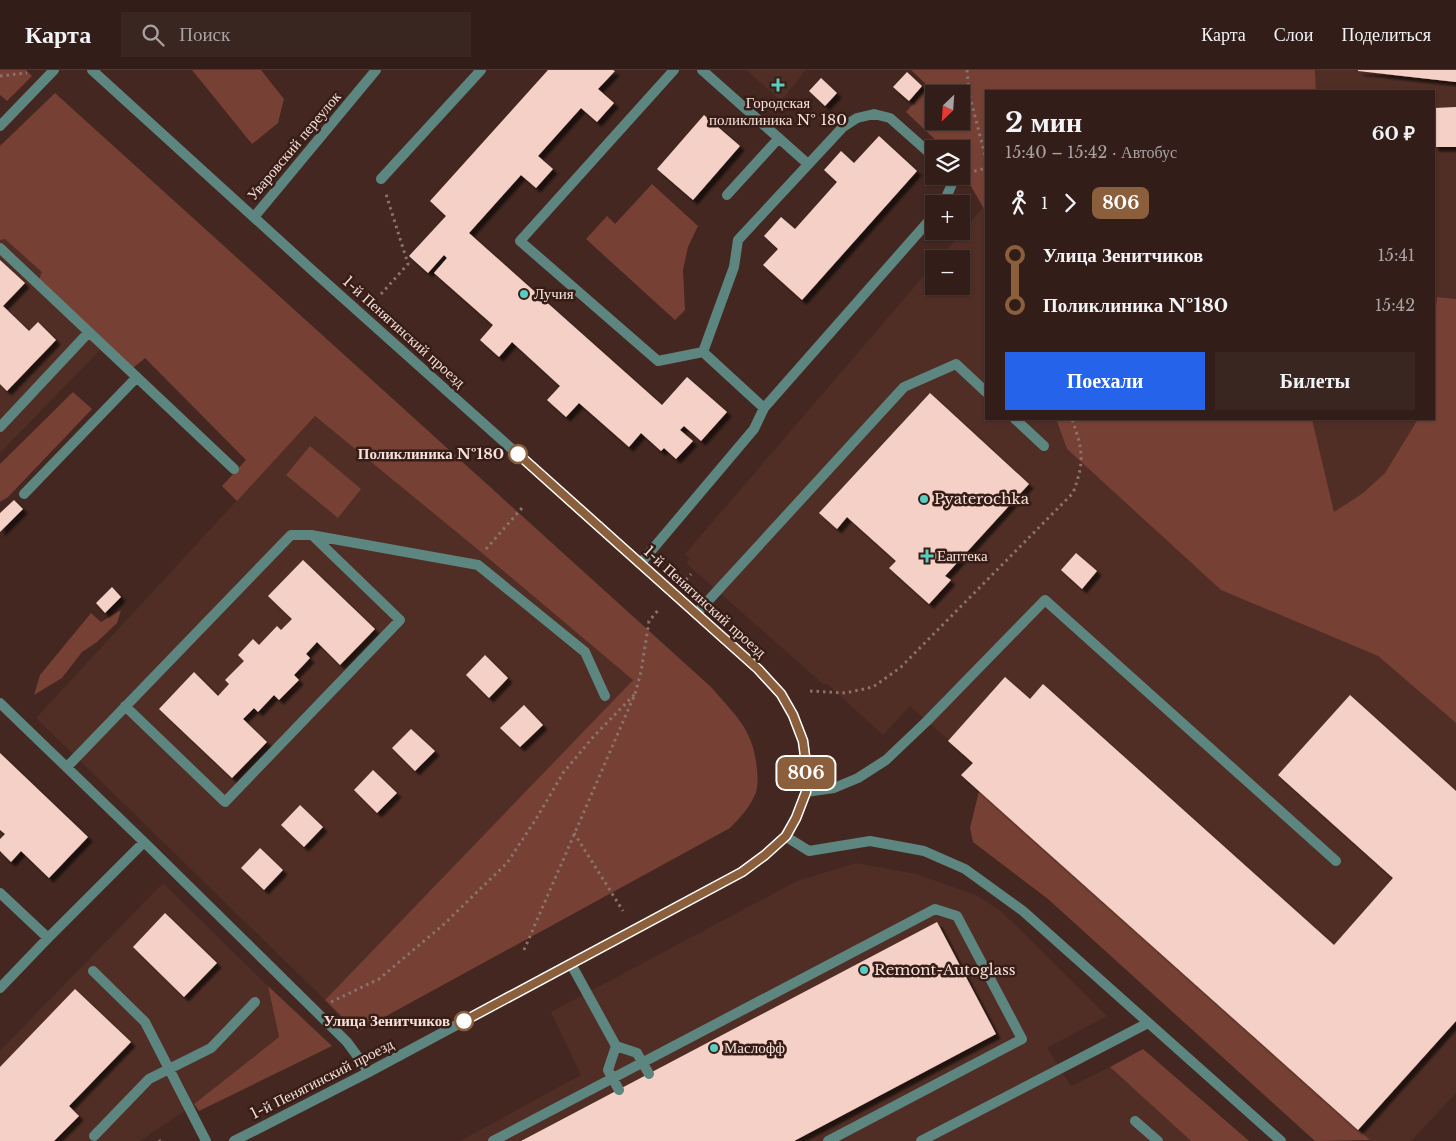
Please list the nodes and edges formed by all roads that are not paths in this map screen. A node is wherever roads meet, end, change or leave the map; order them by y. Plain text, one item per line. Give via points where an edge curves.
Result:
1 (54, 70) edge
2 (92, 70) edge
3 (376, 70) edge
4 (481, 70) edge
5 (674, 70) edge
6 (702, 70) edge
7 (0, 126) edge
8 (778, 138) junction
9 (925, 149) edge
10 (808, 164) junction
11 (381, 179) road end
12 (726, 195) dead end
13 (254, 217) junction
14 (925, 225) edge
15 (0, 248) edge
16 (89, 332) junction
17 (704, 352) junction
18 (137, 377) junction
19 (985, 391) edge
20 (764, 408) junction
21 (1016, 420) edge
22 (0, 426) edge
23 (1044, 446) dead end
24 (234, 469) dead end
25 (24, 494) dead end
26 (311, 535) junction
27 (640, 564) junction
28 (696, 614) junction
29 (605, 696) dead end
30 (0, 703) edge
31 (126, 706) junction
32 (67, 767) junction
33 (806, 792) junction
34 (786, 836) junction
35 (144, 842) junction
36 (1336, 860) dead end
37 (0, 892) edge
38 (48, 938) junction
39 (571, 964) junction
40 (92, 971) dead end
41 (0, 988) edge
42 (254, 1002) dead end
43 (1148, 1023) junction
44 (616, 1046) junction
45 (642, 1062) junction
46 (169, 1069) junction
47 (369, 1072) junction
48 (648, 1074) dead end
49 (613, 1078) junction
50 (619, 1090) dead end
51 (1135, 1121) dead end
52 (94, 1136) dead end
53 (206, 1141) edge
54 (234, 1141) edge
55 (492, 1141) edge
56 (828, 1141) edge
57 (921, 1141) edge
58 (1158, 1141) edge
59 (1281, 1141) edge

1 - 7 street
2 - 13 street, 1-й Пенягинский проезд
3 - 13 street, Уваровский переулок
4 - 11 street
5 - 17 street via 520,241 658,360
6 - 8 street
8 - 10 street
8 - 12 street
9 - 10 street via 890,118 874,114 857,118 843,127
10 - 17 street via 738,240 734,267
13 - 27 street, 1-й Пенягинский проезд
14 - 20 street
15 - 16 street
16 - 18 street
16 - 22 street
17 - 20 street
18 - 24 street
18 - 25 street
19 - 28 street via 956,364 904,387
20 - 27 street via 754,429
21 - 23 street
26 - 29 street via 478,565 584,652
26 - 31 street via 291,535
26 - 31 street via 400,620 225,802
27 - 28 street, 1-й Пенягинский проезд
28 - 33 street, 1-й Пенягинский проезд via 781,694 803,741
30 - 32 street
31 - 32 street
32 - 35 street
33 - 34 street, 1-й Пенягинский проезд
33 - 36 street via 834,788 858,778 886,760 1045,600
34 - 39 street, 1-й Пенягинский проезд via 742,872
34 - 43 street via 809,851 870,841 924,851 965,869 1023,911
35 - 38 street
35 - 47 street via 347,1042
37 - 38 street
38 - 41 street
39 - 44 street
39 - 47 street, 1-й Пенягинский проезд
40 - 46 street via 145,1022
42 - 46 street via 210,1048
43 - 57 street
43 - 59 street
44 - 45 street via 637,1054
44 - 49 street via 608,1070
45 - 48 street
45 - 49 street
45 - 56 street via 935,908 957,916 1022,1039
46 - 52 street via 149,1079
46 - 53 street
47 - 54 street, 1-й Пенягинский проезд
49 - 50 street
49 - 55 street
51 - 58 street

